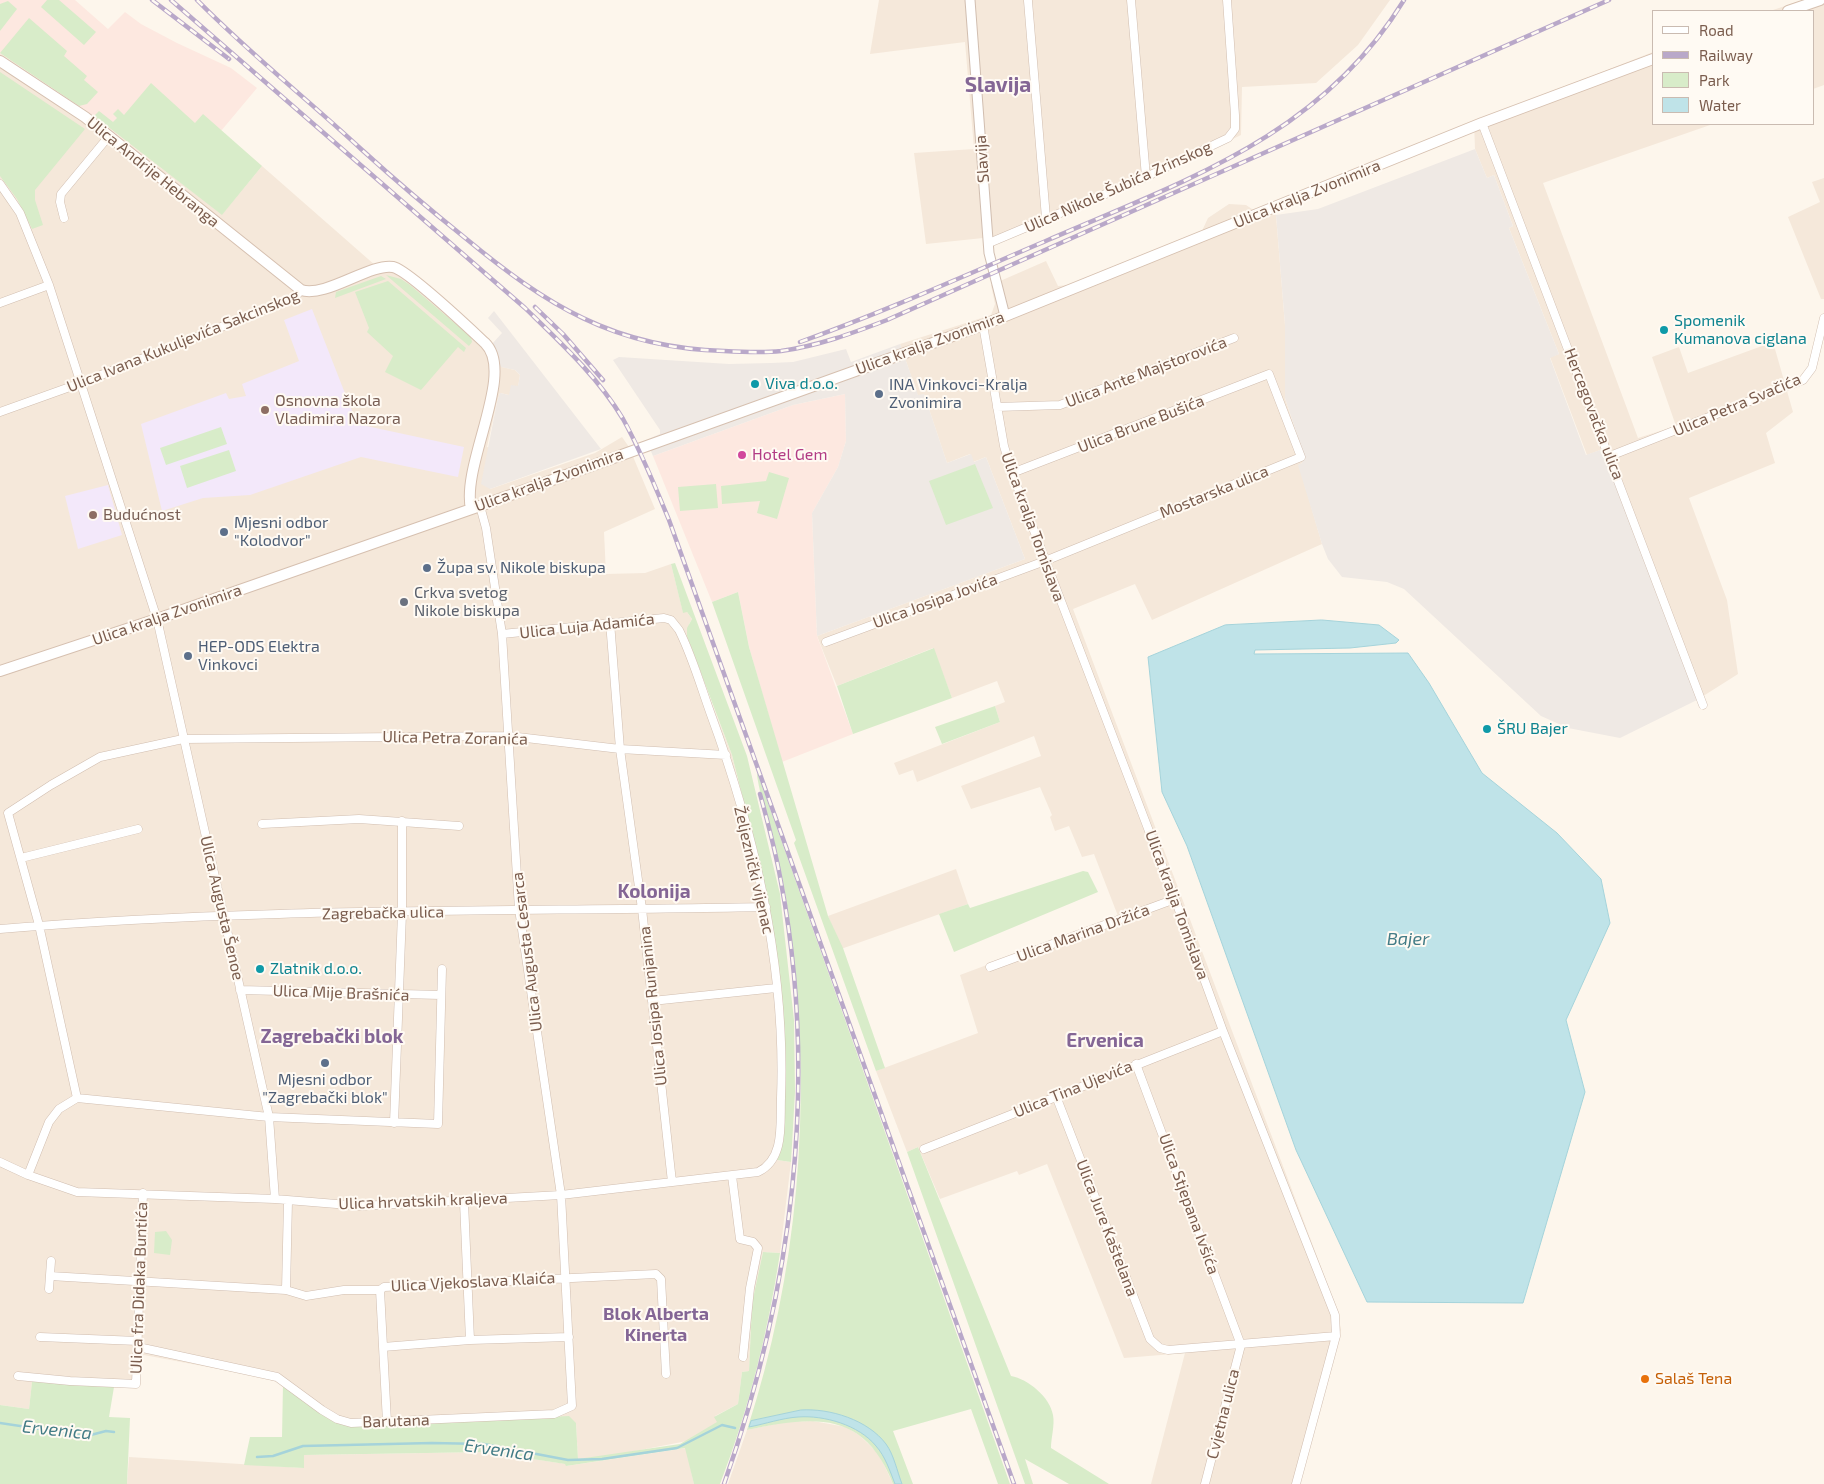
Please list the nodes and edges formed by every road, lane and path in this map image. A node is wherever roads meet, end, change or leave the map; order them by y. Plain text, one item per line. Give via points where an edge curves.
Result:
1 (970, 0) edge
2 (1131, 0) edge
3 (1227, 0) edge
4 (1820, 0) edge
5 (1028, 1) dead end
6 (1791, 10) edge
7 (1652, 59) edge
8 (0, 61) edge
9 (1482, 123) junction
10 (109, 136) junction
11 (1146, 177) junction
12 (0, 184) edge
13 (64, 218) dead end
14 (1046, 218) junction
15 (989, 243) junction
16 (49, 285) junction
17 (301, 290) junction
18 (0, 303) edge
19 (1005, 316) junction
20 (1824, 318) edge
21 (983, 325) junction
22 (1234, 338) dead end
23 (1269, 374) joint
24 (80, 384) junction
25 (997, 407) junction
26 (0, 412) edge
27 (1610, 456) junction
28 (1012, 473) junction
29 (475, 507) junction
30 (1045, 560) junction
31 (157, 619) junction
32 (671, 620) joint
33 (610, 622) junction
34 (502, 634) junction
35 (826, 642) dead end
36 (0, 671) edge
37 (1704, 705) dead end
38 (509, 736) junction
39 (183, 739) junction
40 (620, 749) junction
41 (726, 755) junction
42 (402, 821) junction
43 (262, 824) dead end
44 (459, 826) dead end
45 (138, 829) dead end
46 (21, 858) junction
47 (1175, 899) junction
48 (766, 907) junction
49 (519, 909) junction
50 (642, 909) junction
51 (402, 913) junction
52 (223, 916) junction
53 (39, 925) junction
54 (0, 929) edge
55 (990, 967) dead end
56 (442, 968) dead end
57 (776, 988) junction
58 (240, 990) junction
59 (399, 994) junction
60 (441, 995) junction
61 (652, 1001) junction
62 (1223, 1031) junction
63 (1136, 1064) junction
64 (1056, 1096) junction
65 (77, 1098) junction
66 (269, 1117) junction
67 (394, 1123) junction
68 (924, 1149) dead end
69 (773, 1161) joint
70 (0, 1162) edge
71 (28, 1175) junction
72 (732, 1176) junction
73 (672, 1182) junction
74 (143, 1193) junction
75 (561, 1195) junction
76 (275, 1199) junction
77 (288, 1201) junction
78 (464, 1202) junction
79 (51, 1261) dead end
80 (50, 1276) junction
81 (566, 1278) junction
82 (140, 1280) junction
83 (468, 1282) junction
84 (49, 1288) dead end
85 (286, 1290) junction
86 (380, 1290) junction
87 (1336, 1336) junction
88 (40, 1337) dead end
89 (569, 1337) junction
90 (470, 1340) junction
91 (138, 1344) junction
92 (1241, 1345) junction
93 (383, 1347) junction
94 (1168, 1350) joint
95 (743, 1357) dead end
96 (666, 1374) dead end
97 (18, 1376) dead end
98 (573, 1399) joint
99 (387, 1422) junction
100 (1205, 1484) edge
101 (1296, 1484) edge

1 - 15 street, Slavija
2 - 11 street
3 - 11 street, Ulica Nikole Šubića Zrinskog via 1236,115 1234,129 1228,138
4 - 6 main road
5 - 14 street
7 - 9 main road, Ulica kralja Zvonimira
8 - 10 main road, Ulica Andrije Hebranga
9 - 19 main road, Ulica kralja Zvonimira
9 - 27 street, Hercegovačka ulica
10 - 13 street via 61,194
10 - 17 main road, Ulica Andrije Hebranga
11 - 14 street, Ulica Nikole Šubića Zrinskog
12 - 16 street, Ulica Augusta Šenoe via 20,213
14 - 15 street, Ulica Nikole Šubića Zrinskog
15 - 19 street, Slavija via 990,265
16 - 18 street
16 - 24 street, Ulica Augusta Šenoe
17 - 24 street, Ulica Ivana Kukuljevića Sakcinskog via 294,298
17 - 29 main road, Ulica Ivana Kukuljevića Sakcinskog via 314,291 378,270 395,268 412,278 485,343 494,355 496,379 469,487
19 - 21 main road, Ulica kralja Zvonimira
20 - 27 street, Ulica Petra Svačića via 1812,368 1803,380
21 - 25 street, Ulica kralja Tomislava
21 - 29 main road, Ulica kralja Zvonimira
22 - 25 street, Ulica Ante Majstorovića via 1060,405
23 - 28 street, Ulica Brune Bušića
23 - 30 street, Mostarska ulica via 1300,457
24 - 26 street, Ulica Ivana Kukuljevića Sakcinskog
24 - 31 street, Ulica Augusta Šenoe
25 - 28 street, Ulica kralja Tomislava
27 - 37 street, Hercegovačka ulica
28 - 30 street, Ulica kralja Tomislava
29 - 31 main road, Ulica kralja Zvonimira
29 - 34 street, Ulica Augusta Cesarca via 486,528
30 - 35 street, Ulica Josipa Jovića
30 - 47 street, Ulica kralja Tomislava
31 - 36 main road, Ulica kralja Zvonimira
31 - 39 street, Ulica Augusta Šenoe
32 - 33 street, Ulica Luja Adamića
32 - 41 street, Željeznički vijenac via 684,639
33 - 34 street, Ulica Luja Adamića
33 - 40 street, Ulica Josipa Runjanina
34 - 38 street, Ulica Augusta Cesarca
38 - 39 street, Ulica Petra Zoranića
38 - 40 street, Ulica Petra Zoranića
38 - 49 street, Ulica Augusta Cesarca
39 - 46 street, Ulica Petra Zoranića via 100,757 8,813
39 - 52 street, Ulica Augusta Šenoe
40 - 41 street, Ulica Petra Zoranića
40 - 50 street, Ulica Josipa Runjanina
41 - 48 street, Željeznički vijenac
42 - 43 street via 359,819
42 - 44 street
42 - 51 street
45 - 46 street
46 - 53 street
47 - 55 street, Ulica Marina Držića
47 - 62 street, Ulica kralja Tomislava
48 - 50 street, Zagrebačka ulica
48 - 57 street, Željeznički vijenac
49 - 50 street, Zagrebačka ulica
49 - 51 street, Zagrebačka ulica
49 - 75 street, Ulica Augusta Cesarca
50 - 61 street, Ulica Josipa Runjanina
51 - 52 street, Zagrebačka ulica
51 - 59 street
52 - 53 street, Zagrebačka ulica
52 - 58 street, Ulica Augusta Šenoe
53 - 54 street, Zagrebačka ulica
53 - 65 street
56 - 60 street
57 - 61 street
57 - 69 street, Željeznički vijenac via 782,1072 780,1134
58 - 59 street, Ulica Mije Brašnića
58 - 66 street, Ulica Augusta Šenoe
59 - 60 street, Ulica Mije Brašnića
59 - 67 street
60 - 67 street via 438,1124
61 - 73 street, Ulica Josipa Runjanina
62 - 63 street, Ulica Tina Ujevića
62 - 87 street, Ulica kralja Tomislava via 1335,1315
63 - 64 street, Ulica Tina Ujevića
63 - 92 street, Ulica Stjepana Ivšića
64 - 68 street, Ulica Tina Ujevića
64 - 94 street, Ulica Jure Kaštelana via 1150,1339
65 - 66 street
65 - 71 street via 58,1109 49,1122
66 - 67 street
66 - 76 street, Ulica Augusta Šenoe
69 - 72 street, Ulica hrvatskih kraljeva via 758,1172
70 - 71 street, Ulica hrvatskih kraljeva
71 - 74 street, Ulica hrvatskih kraljeva via 77,1192
72 - 73 street, Ulica hrvatskih kraljeva
72 - 95 street via 740,1239 754,1242 758,1248
73 - 75 street, Ulica hrvatskih kraljeva
74 - 76 street, Ulica hrvatskih kraljeva
74 - 82 street, Ulica fra Didaka Buntića
75 - 78 street, Ulica hrvatskih kraljeva
75 - 81 street, Ulica Augusta Cesarca
76 - 77 street, Ulica hrvatskih kraljeva
77 - 78 street, Ulica hrvatskih kraljeva via 361,1206
77 - 85 street
78 - 83 street
79 - 80 street
80 - 82 street, Ulica Vjekoslava Klaića
80 - 84 street
81 - 83 street, Ulica Vjekoslava Klaića
81 - 89 street, Ulica Augusta Cesarca
81 - 96 street via 656,1274 661,1279
82 - 85 street, Ulica Vjekoslava Klaića
82 - 91 street, Ulica fra Didaka Buntića
83 - 86 street, Ulica Vjekoslava Klaića via 384,1287
83 - 90 street
85 - 86 street, Ulica Vjekoslava Klaića via 306,1296 344,1290
86 - 93 street
87 - 92 street, Cvjetna ulica
87 - 101 street, Ulica kralja Tomislava
88 - 91 street, Barutana
89 - 90 street
89 - 98 street, Ulica Augusta Cesarca
90 - 93 street
91 - 97 street, Ulica fra Didaka Buntića via 136,1384
91 - 99 street, Barutana via 277,1376 337,1419 351,1423
92 - 94 street, Cvjetna ulica
92 - 100 street, Cvjetna ulica
93 - 99 street
98 - 99 street, Barutana via 569,1409 554,1414

